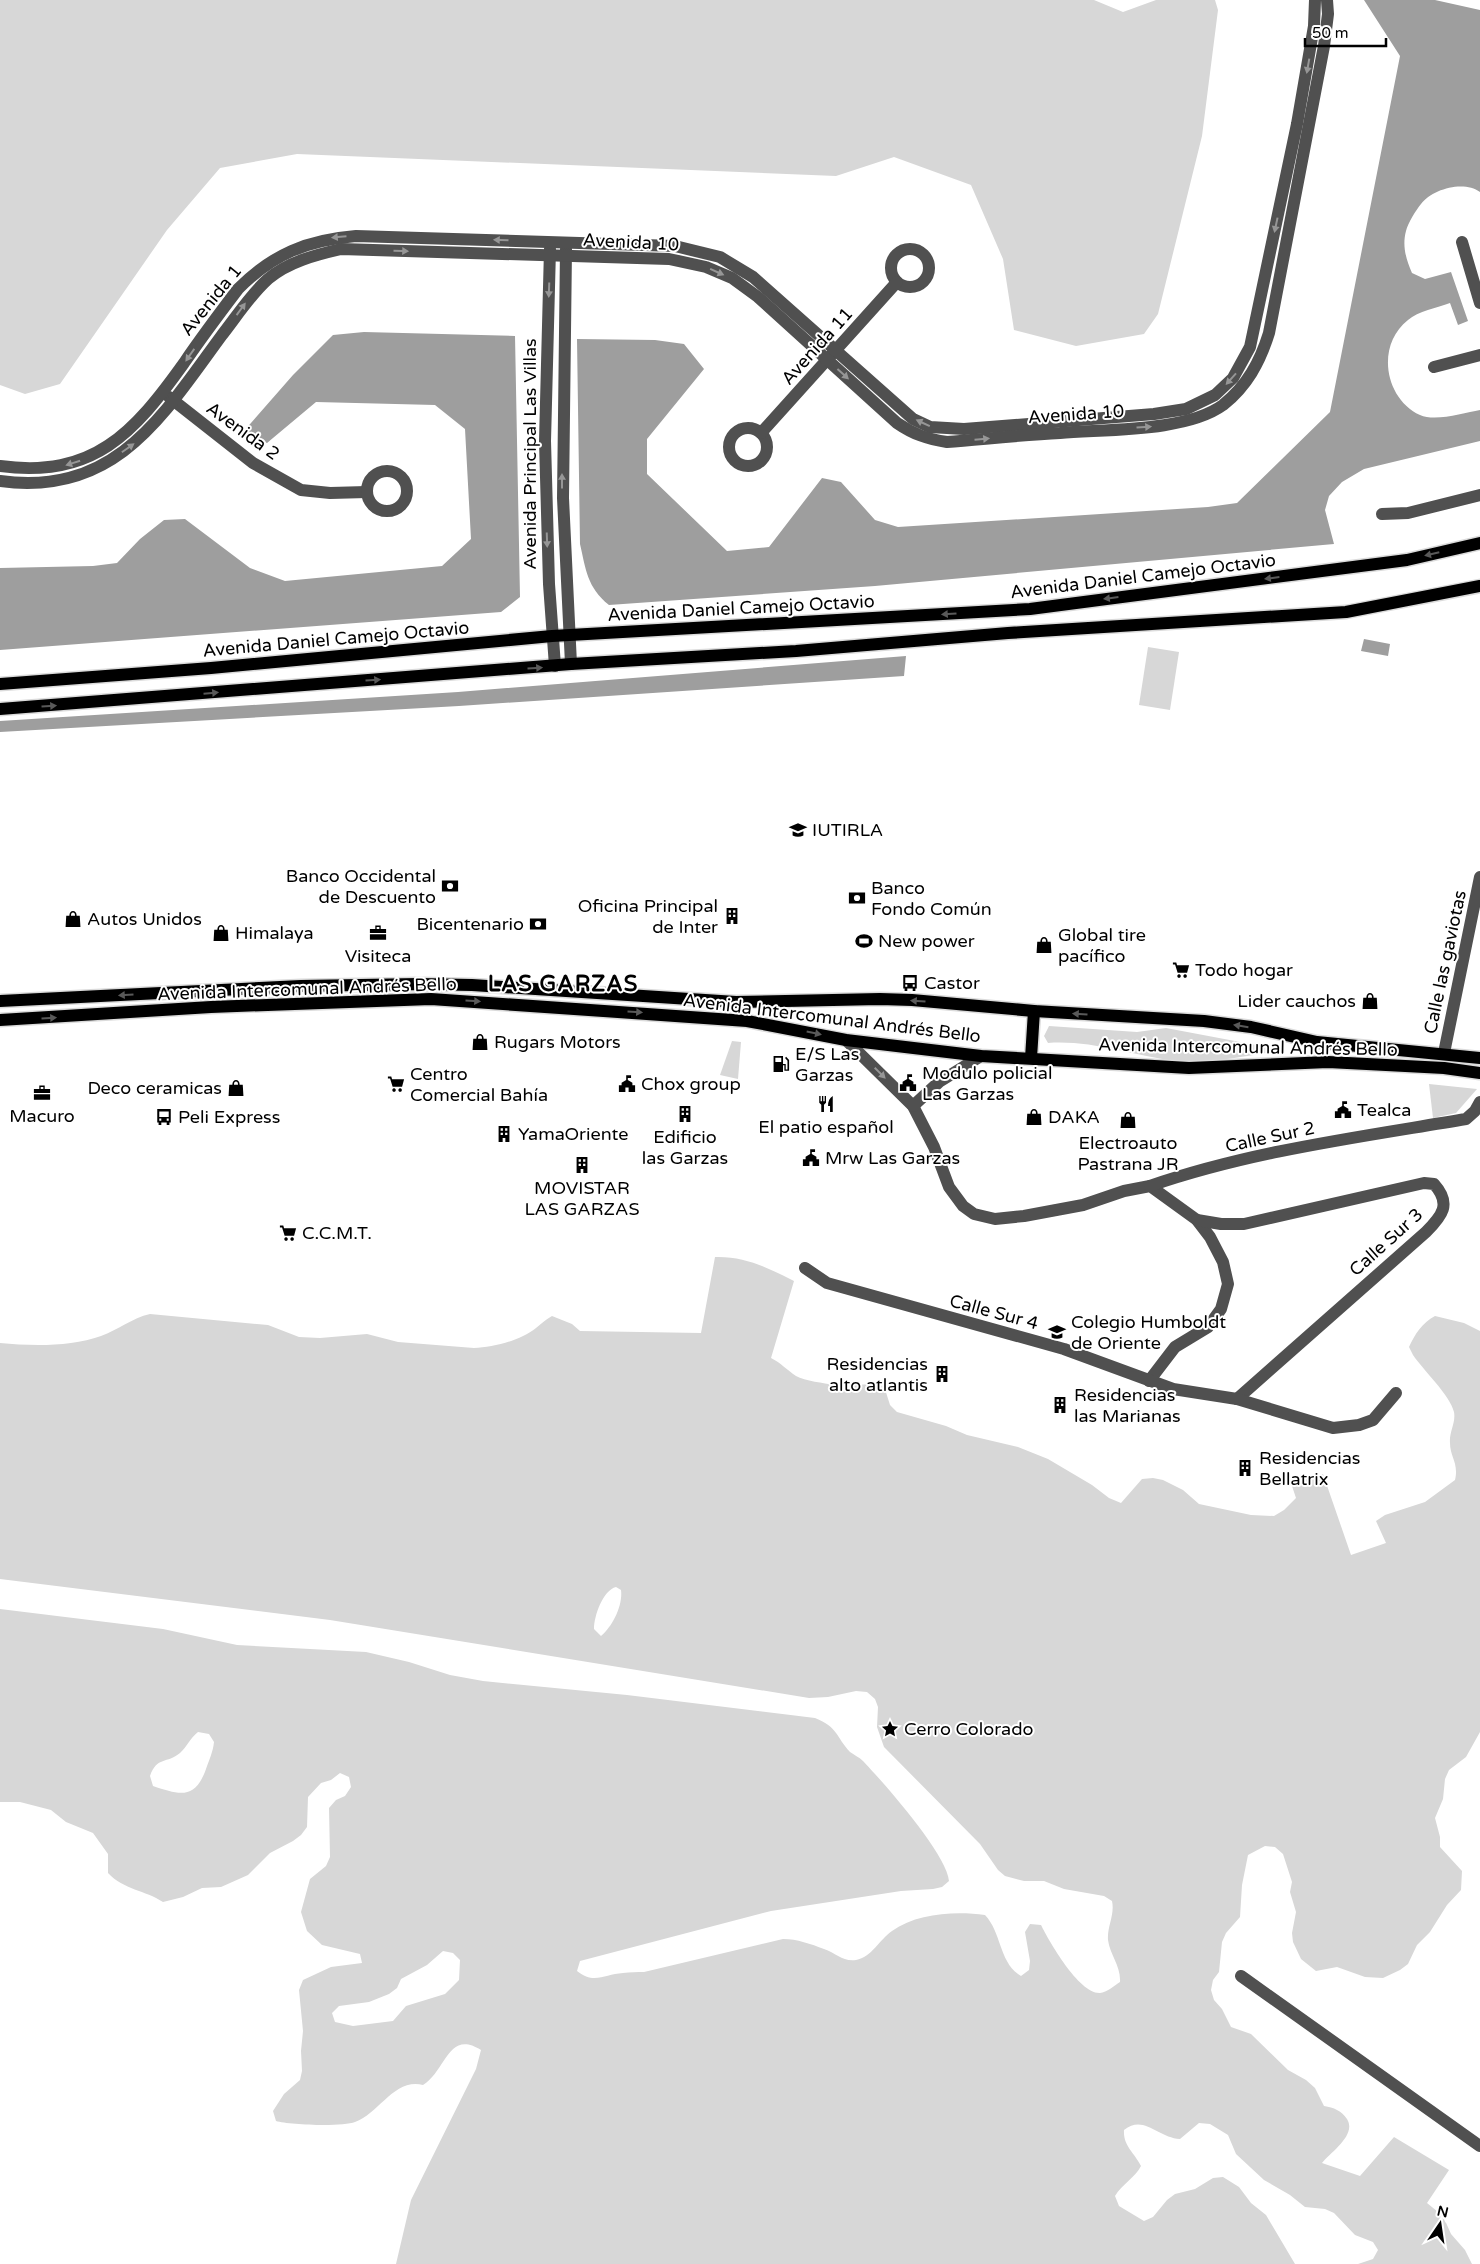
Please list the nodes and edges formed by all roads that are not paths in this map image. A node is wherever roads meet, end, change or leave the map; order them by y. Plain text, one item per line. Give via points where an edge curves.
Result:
1 (1315, 0) edge
2 (1327, 0) edge
3 (1303, 125) junction
4 (550, 242) junction
5 (566, 242) junction
6 (1462, 242) dead end
7 (690, 249) junction
8 (550, 256) junction
9 (566, 256) junction
10 (687, 263) junction
11 (897, 282) dead end
12 (1262, 296) junction
13 (1276, 299) junction
14 (1480, 303) edge
15 (1480, 355) edge
16 (832, 356) junction
17 (1434, 367) dead end
18 (163, 393) junction
19 (174, 401) junction
20 (1118, 423) junction
21 (762, 433) dead end
22 (0, 466) edge
23 (0, 481) edge
24 (367, 492) dead end
25 (1480, 495) edge
26 (1382, 514) dead end
27 (1480, 543) edge
28 (1480, 586) edge
29 (569, 635) junction
30 (552, 636) junction
31 (571, 664) junction
32 (554, 666) junction
33 (0, 684) edge
34 (0, 710) edge
35 (1480, 877) edge
36 (0, 1001) edge
37 (1034, 1011) junction
38 (0, 1020) edge
39 (846, 1040) junction
40 (1444, 1054) junction
41 (981, 1056) junction
42 (1031, 1058) junction
43 (1480, 1058) edge
44 (1480, 1074) edge
45 (1480, 1102) edge
46 (913, 1106) junction
47 (1150, 1186) junction
48 (1198, 1220) junction
49 (805, 1268) dead end
50 (1149, 1381) junction
51 (1396, 1392) dead end
52 (1237, 1399) junction
53 (1241, 1976) dead end
54 (1480, 2146) edge

1 -> 3 street, Avenida 10
2 - 3 street, Avenida 10 via 1324,46
3 -> 12 street, Avenida 10
3 - 13 street, Avenida 10
4 - 5 street, Avenida 1
4 - 8 street, Avenida Principal Las Villas
4 -> 18 street, Avenida 1 via 356,236 309,242 265,265 238,289
5 - 7 street, Avenida 10
5 - 9 street, Avenida Principal Las Villas
6 - 14 street
7 - 10 street
7 - 16 street, Avenida 10 via 720,257 742,268
8 - 9 street, Avenida 1
19 -> 8 street, Avenida 1 via 249,299 269,278 310,256 341,249
8 -> 30 street, Avenida Principal Las Villas via 545,441
9 - 10 street, Avenida 10 via 669,259
29 -> 9 street, Avenida Principal Las Villas via 562,498
10 -> 16 street, Avenida 10 via 732,278
11 - 16 street, Avenida 11
12 - 13 street
12 -> 20 street, Avenida 10 via 1243,364 1216,395 1186,409
20 -> 13 street, Avenida 10 via 1184,422 1222,405 1242,386 1263,354
15 - 17 street
16 - 20 street, Avenida 10 via 896,423 930,440 947,442
16 - 21 street, Avenida 11
18 - 19 street, Avenida 2
18 -> 22 street, Avenida 1 via 136,426 92,455 55,467
23 -> 19 street, Avenida 1 via 22,484 69,478 107,462 140,440
19 - 24 street, Avenida 2 via 253,463 301,490
25 - 26 street via 1408,512
27 -> 29 main road, Avenida Daniel Camejo Octavio via 1406,560 1030,609
28 - 31 main road via 1346,612
29 - 30 main road, Avenida Daniel Camejo Octavio
29 - 31 street, Avenida Principal Las Villas
30 - 32 street, Avenida Principal Las Villas
30 - 33 main road, Avenida Daniel Camejo Octavio
31 - 32 main road
34 -> 32 main road
35 - 40 street, Calle las gaviotas
37 -> 36 main road, Avenida Intercomunal Andrés Bello via 880,999 736,1002 419,984
40 -> 37 main road, Avenida Intercomunal Andrés Bello via 1317,1042 1204,1021
37 - 42 main road
38 -> 39 main road, Avenida Intercomunal Andrés Bello via 211,1006 431,999 747,1021
39 - 41 main road, Avenida Intercomunal Andrés Bello
39 -> 46 street, Calle Sur 2
40 - 43 main road, Avenida Intercomunal Andrés Bello
41 - 42 main road, Avenida Intercomunal Andrés Bello
41 - 46 street via 939,1082
42 - 44 main road, Avenida Intercomunal Andrés Bello via 1189,1068 1328,1062 1444,1068
45 - 47 street, Calle Sur 2 via 1466,1118 1218,1166
46 - 47 street, Calle Sur 2 via 950,1187 963,1206 984,1218 1014,1217 1083,1205
47 - 48 street
48 - 50 street via 1222,1262 1228,1284 1221,1309 1208,1327 1175,1347
48 - 52 street, Calle Sur 3 via 1244,1224 1424,1183 1434,1184 1444,1203 1442,1216 1426,1232
49 - 50 street, Calle Sur 4 via 827,1283 1064,1349
50 - 52 street, Calle Sur 4 via 1173,1390
51 - 52 street, Calle Sur 4 via 1374,1420 1345,1428 1333,1428
53 - 54 street

